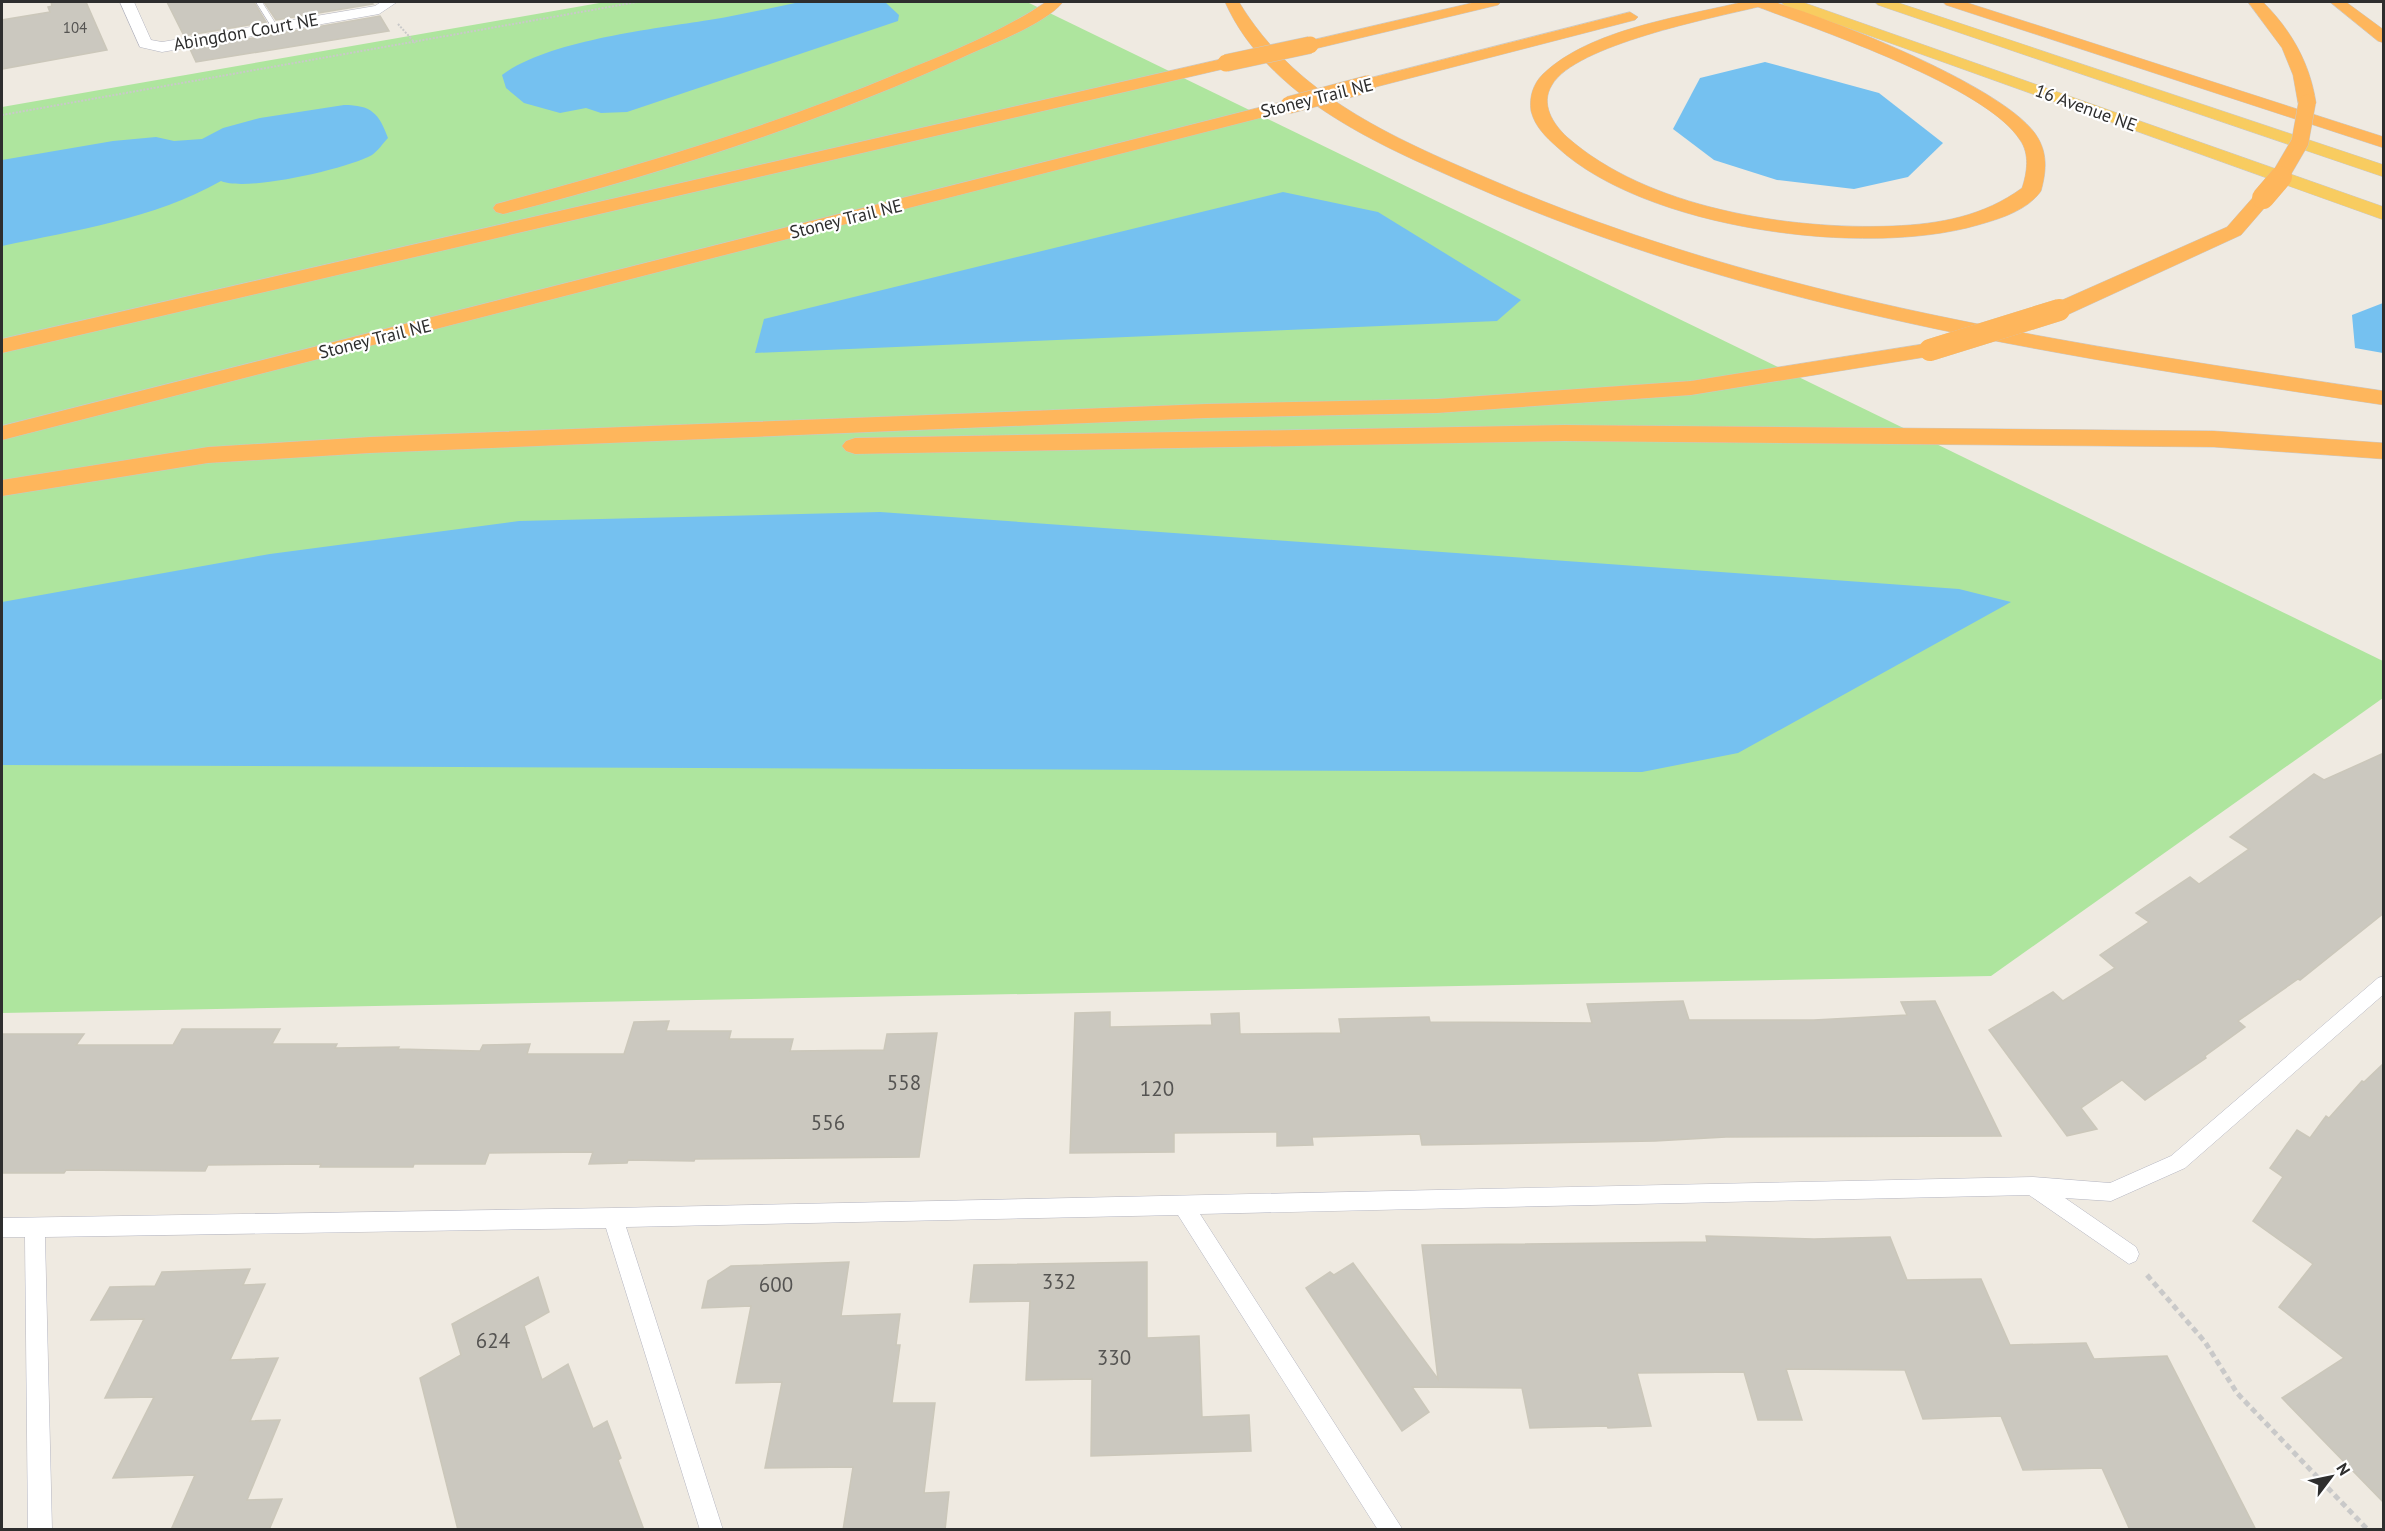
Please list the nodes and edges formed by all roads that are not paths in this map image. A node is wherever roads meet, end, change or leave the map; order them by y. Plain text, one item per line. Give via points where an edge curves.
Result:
1 (127, 2) edge
2 (259, 2) edge
3 (390, 2) edge
4 (1055, 2) edge
5 (1232, 2) edge
6 (1460, 2) edge
7 (1493, 2) edge
8 (1759, 2) edge
9 (1789, 2) edge
10 (1883, 2) edge
11 (1951, 2) edge
12 (2254, 2) edge
13 (2337, 2) edge
14 (1644, 13) dead end
15 (276, 27) junction
16 (2384, 38) edge
17 (1311, 41) junction
18 (2384, 143) edge
19 (2384, 171) edge
20 (484, 213) dead end
21 (2384, 214) edge
22 (381, 239) dead end
23 (2, 328) edge
24 (2, 346) edge
25 (2384, 398) edge
26 (2, 433) edge
27 (549, 436) junction
28 (2384, 452) edge
29 (2, 488) edge
30 (2384, 983) edge
31 (2033, 1186) junction
32 (1183, 1205) junction
33 (613, 1218) junction
34 (35, 1227) junction
35 (2, 1228) edge
36 (2129, 1254) road end
37 (40, 1530) edge
38 (712, 1530) edge
39 (1392, 1530) edge

1 - 15 street, Abingdon Court NE via 145,44 162,47
2 - 15 lane
3 - 15 street, Abingdon Court NE via 379,10
4 - 20 highway via 959,53 847,102 726,145
5 - 25 highway via 1254,41 1335,108 1389,141 1458,174 1513,200 1584,226 1723,273 1879,314 2103,356
6 - 17 highway
7 - 17 highway
8 - 8 highway via 1930,71 2013,119 2028,137 2038,159 2031,191 1995,214 1935,228 1852,232 1792,227 1710,212 1636,190 1578,158 1560,144 1540,118 1540,94 1546,80 1575,58 1644,32
9 - 21 highway, 16 Avenue NE
10 - 19 highway, 16 Avenue NE
11 - 18 highway
12 - 27 highway, bridge via 2282,35 2295,59 2306,87 2306,124 2287,171 2234,231 2059,310 1930,350 1690,388 1437,406
13 - 16 highway
14 - 26 highway, Stoney Trail NE, bridge
17 - 24 highway, bridge
22 - 23 highway
27 - 28 highway via 603,448 1046,445 1576,433 2214,439
27 - 29 highway via 208,455
30 - 31 lane via 2178,1162 2111,1192
31 - 32 lane
31 - 36 lane
32 - 33 lane
32 - 39 lane
33 - 34 lane
33 - 38 lane
34 - 35 lane
34 - 37 lane

